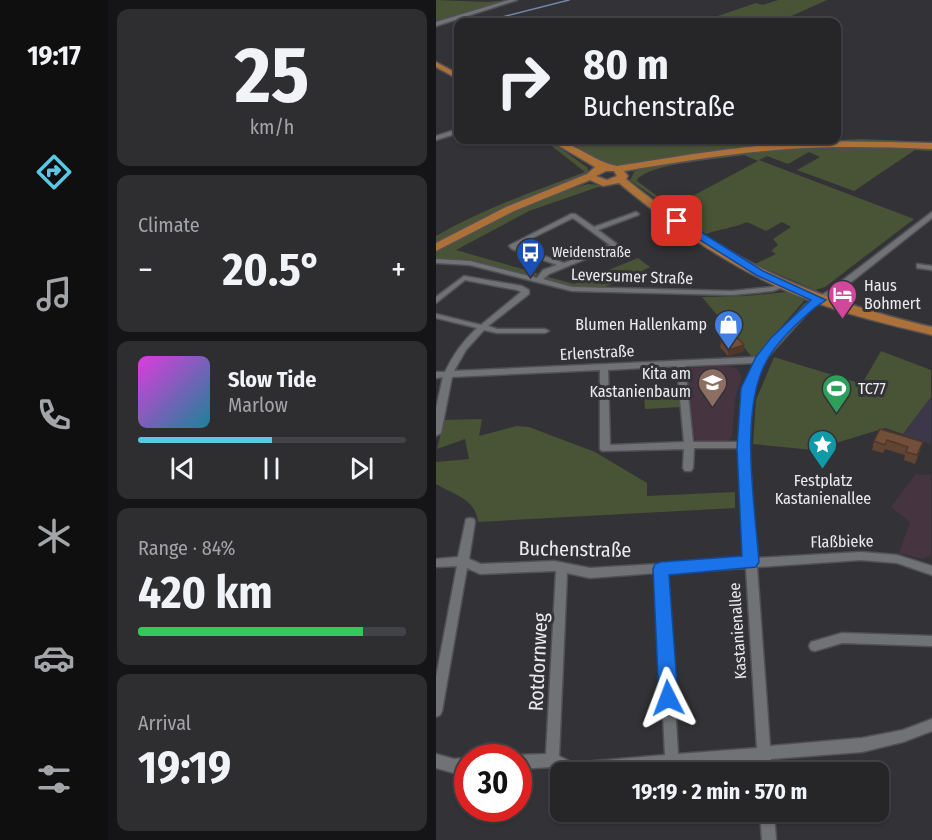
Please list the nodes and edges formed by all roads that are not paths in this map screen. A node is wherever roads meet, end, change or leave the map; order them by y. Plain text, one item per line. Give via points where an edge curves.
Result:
1 (514, 0) edge
2 (454, 18) edge
3 (456, 18) edge
4 (436, 24) edge
5 (436, 64) edge
6 (454, 75) edge
7 (454, 132) edge
8 (436, 138) edge
9 (559, 144) edge
10 (931, 147) edge
11 (596, 174) junction
12 (618, 176) junction
13 (636, 214) dead end
14 (931, 214) edge
15 (594, 229) junction
16 (436, 248) edge
17 (436, 261) edge
18 (564, 265) junction
19 (920, 266) dead end
20 (931, 268) edge
21 (538, 281) junction
22 (784, 285) junction
23 (820, 300) junction
24 (436, 301) edge
25 (436, 316) edge
26 (480, 328) junction
27 (545, 331) dead end
28 (931, 331) edge
29 (760, 360) junction
30 (681, 363) junction
31 (604, 367) junction
32 (448, 374) junction
33 (436, 375) edge
34 (436, 433) edge
35 (689, 445) junction
36 (744, 445) junction
37 (688, 468) dead end
38 (470, 522) dead end
39 (461, 561) junction
40 (750, 562) junction
41 (436, 563) edge
42 (562, 567) junction
43 (661, 569) junction
44 (931, 571) edge
45 (931, 641) edge
46 (815, 646) dead end
47 (436, 711) edge
48 (931, 725) edge
49 (764, 756) junction
50 (552, 760) junction
51 (436, 761) edge
52 (532, 761) edge
53 (556, 762) edge
54 (672, 762) edge
55 (685, 762) edge
56 (764, 762) edge
57 (454, 766) edge
58 (768, 822) edge
59 (769, 840) edge

1 - 3 street
2 - 4 street
5 - 6 main road
7 - 8 street
9 - 11 main road
10 - 12 main road via 789,146 666,161
11 - 12 main road
11 - 12 main road
11 - 16 main road via 491,217
12 - 22 main road via 640,196 736,259
13 - 15 street
14 - 23 street, Kastanienallee
15 - 18 street via 615,245
15 - 18 street via 573,215 512,246
17 - 21 street, Leversumer Straße via 470,263
18 - 21 street via 546,272
19 - 20 street
21 - 22 street, Leversumer Straße via 572,289 695,293 773,290
22 - 23 main road
23 - 28 main road
23 - 29 street, Kastanienallee via 808,307
24 - 26 street via 464,278 526,292
25 - 26 street
26 - 27 street
26 - 32 street
29 - 30 street, Erlenstraße
29 - 36 street, Kastanienallee via 746,399
30 - 31 street, Erlenstraße
30 - 35 street
31 - 32 street, Erlenstraße
31 - 35 street via 605,449
32 - 33 street, Erlenstraße
32 - 34 street
35 - 36 street
35 - 37 street
36 - 40 street, Kastanienallee
38 - 39 street
39 - 41 street, Buchenstraße
39 - 42 street, Buchenstraße via 481,569
39 - 47 street
40 - 43 street, Buchenstraße
40 - 44 street, Flaßbieke via 880,557
40 - 49 street, Kastanienallee
42 - 43 street, Buchenstraße via 590,573
42 - 50 street, Rotdornweg
43 - 54 street
45 - 46 street via 842,638
48 - 49 street via 862,745
49 - 55 street
49 - 56 street, Kastanienallee
50 - 52 street
50 - 53 street
51 - 57 street
58 - 59 street

